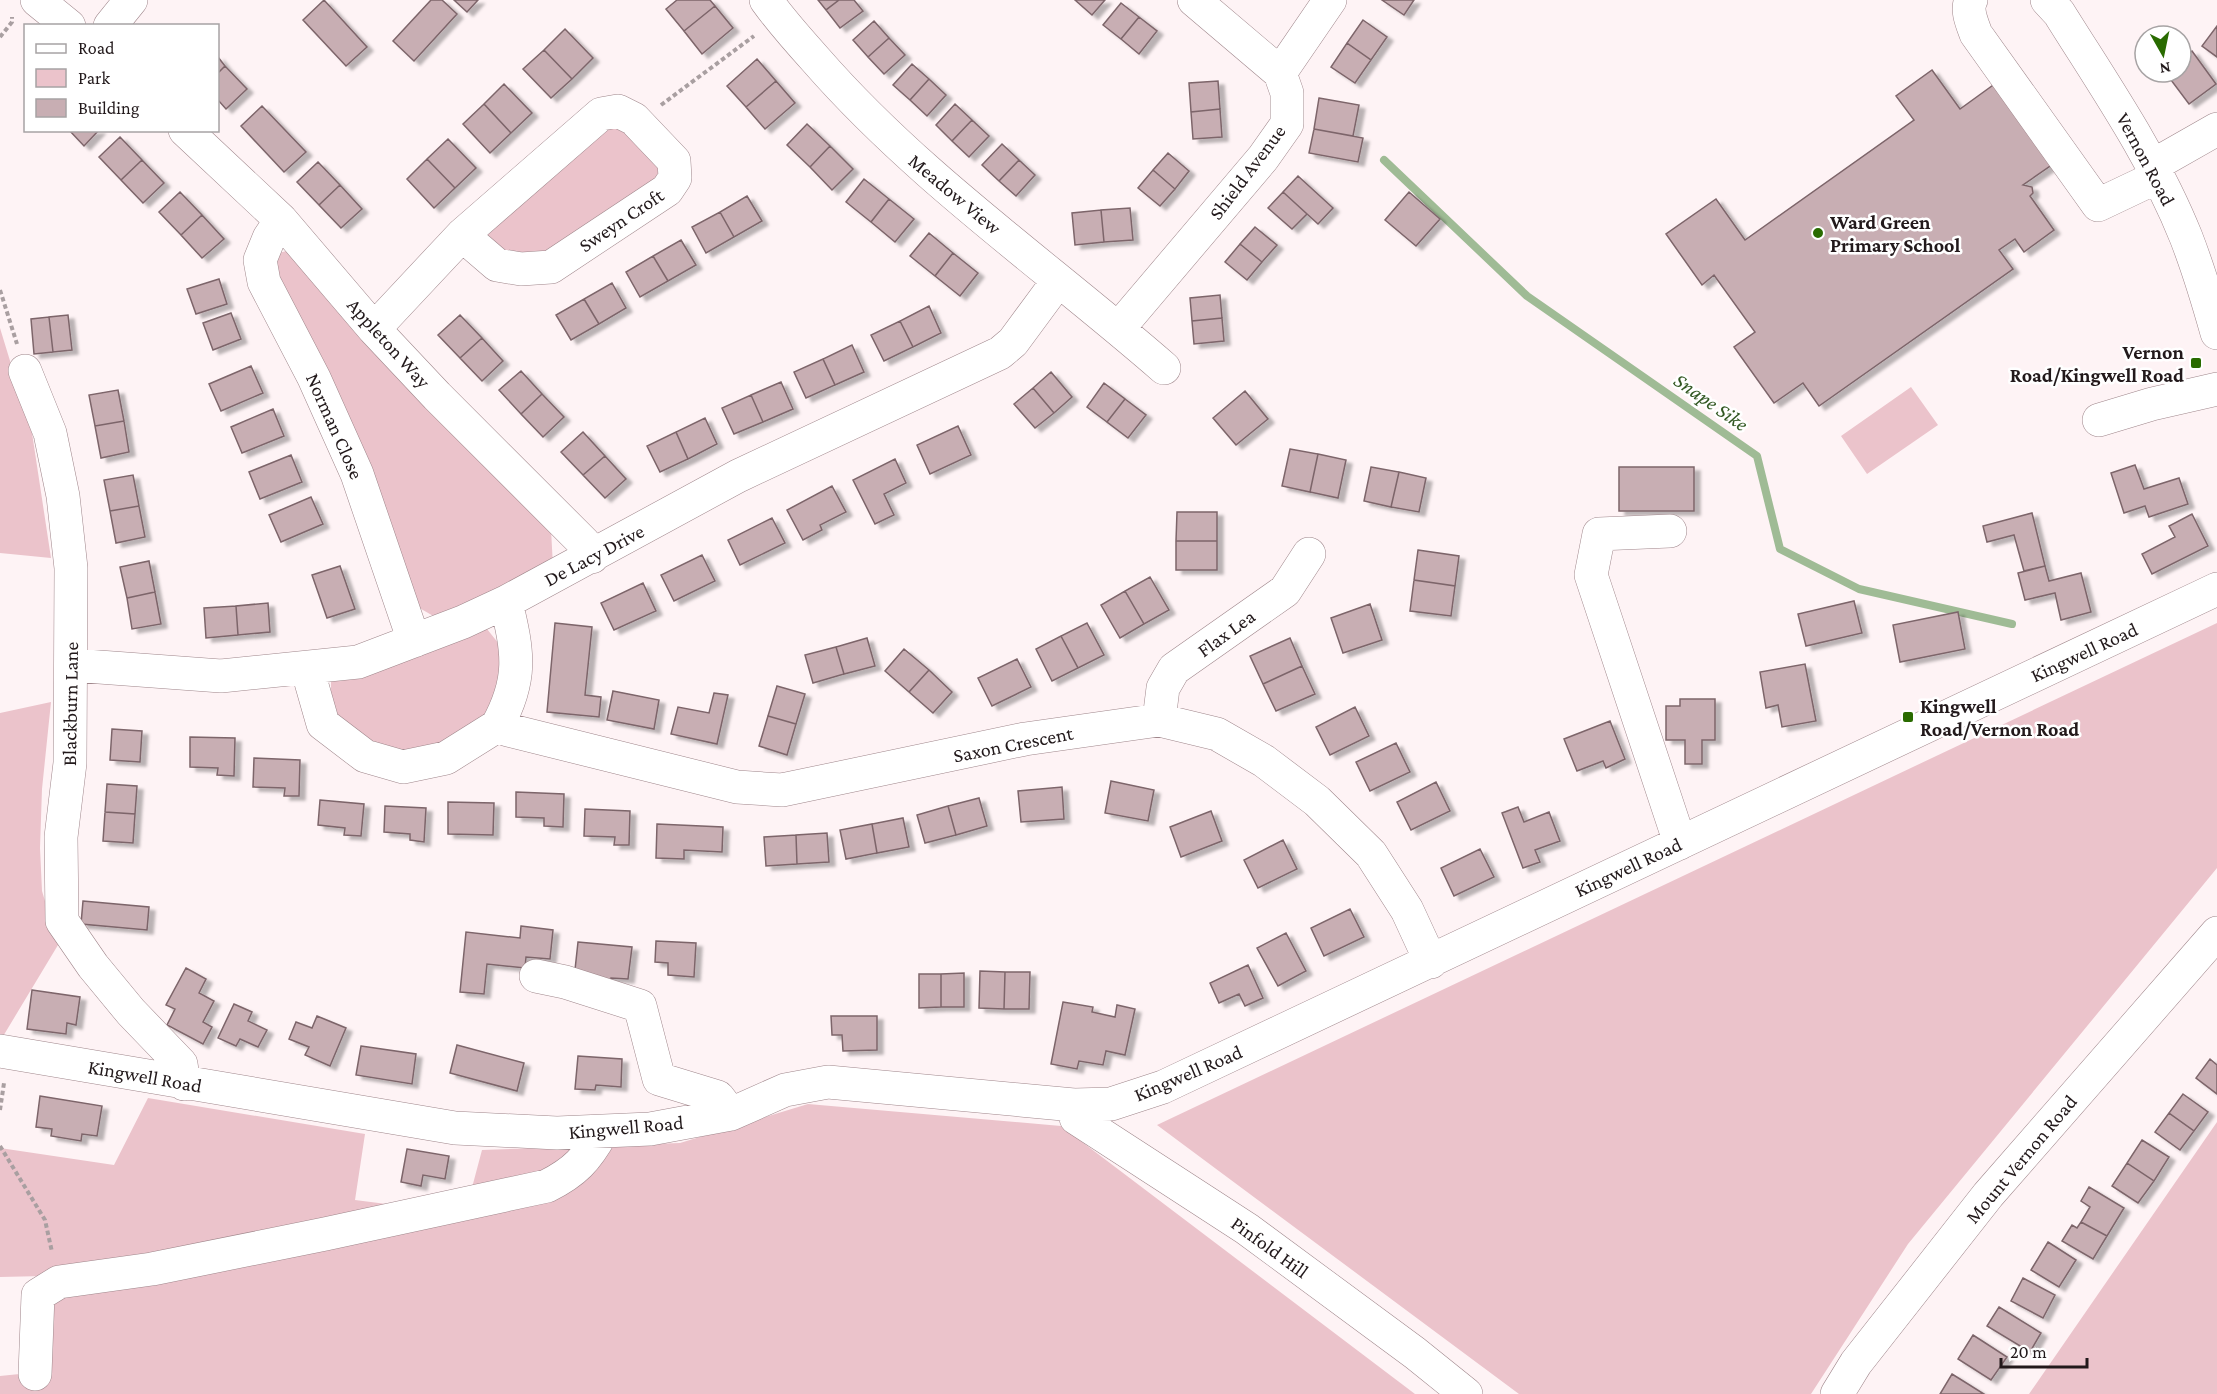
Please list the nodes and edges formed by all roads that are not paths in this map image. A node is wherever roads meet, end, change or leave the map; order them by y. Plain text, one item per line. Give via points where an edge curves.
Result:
1 (37, 0) edge
2 (131, 0) edge
3 (1194, 0) edge
4 (1330, 0) edge
5 (1971, 0) edge
6 (2047, 0) edge
7 (772, 9) edge
8 (67, 24) edge
9 (112, 24) edge
10 (1280, 73) junction
11 (2217, 129) edge
12 (187, 132) edge
13 (2154, 171) junction
14 (281, 220) junction
15 (462, 235) junction
16 (1058, 281) junction
17 (374, 329) junction
18 (1118, 329) junction
19 (2217, 333) edge
20 (1164, 368) dead end
21 (25, 371) road end
22 (2217, 389) edge
23 (2099, 420) dead end
24 (1670, 531) dead end
25 (1309, 554) dead end
26 (592, 557) junction
27 (2217, 589) edge
28 (506, 602) junction
29 (414, 640) junction
30 (72, 665) junction
31 (310, 669) junction
32 (1159, 720) junction
33 (497, 726) junction
34 (1680, 843) junction
35 (2217, 933) edge
36 (1431, 962) junction
37 (536, 976) dead end
38 (0, 1051) edge
39 (184, 1084) junction
40 (1074, 1105) junction
41 (731, 1114) junction
42 (602, 1132) junction
43 (34, 1374) dead end
44 (1466, 1394) edge
45 (1837, 1394) edge

1 - 8 street
2 - 9 street
3 - 10 street
4 - 10 street
5 - 13 street via 1970,17 1976,34 2098,205
6 - 13 street, Vernon Road via 2059,13
7 - 16 street, Meadow View via 842,90 891,139
10 - 18 street, Shield Avenue via 1287,93 1287,124 1263,158
11 - 13 street
12 - 14 street, Appleton Way
13 - 19 street, Vernon Road via 2186,237
14 - 17 street, Appleton Way
14 - 29 street, Norman Close via 260,260 264,282 314,378 357,474
15 - 15 street, Sweyn Croft via 601,114 618,111 637,122 674,162 675,178 667,190 550,267 522,269 497,264
15 - 17 street, Sweyn Croft
16 - 18 street, Meadow View
16 - 26 street, De Lacy Drive via 1013,342 1000,353 738,476
17 - 26 street, Appleton Way via 584,543
18 - 20 street, Meadow View
21 - 30 street, Blackburn Lane via 50,433 63,496 71,568
22 - 23 street
24 - 34 street via 1599,534 1591,575
25 - 32 street, Flax Lea via 1285,591 1174,669 1163,688
26 - 28 street, De Lacy Drive
27 - 34 street, Kingwell Road
28 - 29 street, De Lacy Drive
28 - 33 street via 516,647 516,678
29 - 31 street, De Lacy Drive via 358,662
30 - 31 street, De Lacy Drive via 221,676
30 - 39 street, Blackburn Lane via 70,763 61,837 62,921 131,1012 181,1064
31 - 33 street via 323,724 365,756 403,767 446,758
32 - 33 street, Saxon Crescent via 1025,739 782,790 737,787
32 - 36 street, Saxon Crescent via 1216,734 1264,761 1317,801 1371,854 1407,910
34 - 36 street, Kingwell Road
35 - 45 street, Mount Vernon Road via 1988,1195 1856,1363
36 - 40 street, Kingwell Road via 1163,1087 1111,1104
37 - 41 street via 640,1006 659,1079 718,1097
38 - 39 street, Kingwell Road
39 - 42 street, Kingwell Road via 455,1128 557,1134
40 - 41 street, Kingwell Road via 828,1082 785,1090
40 - 44 street, Pinfold Hill via 1076,1118 1247,1229
41 - 42 street, Kingwell Road via 650,1129
42 - 43 street via 579,1166 546,1186 164,1266 58,1282 38,1295

